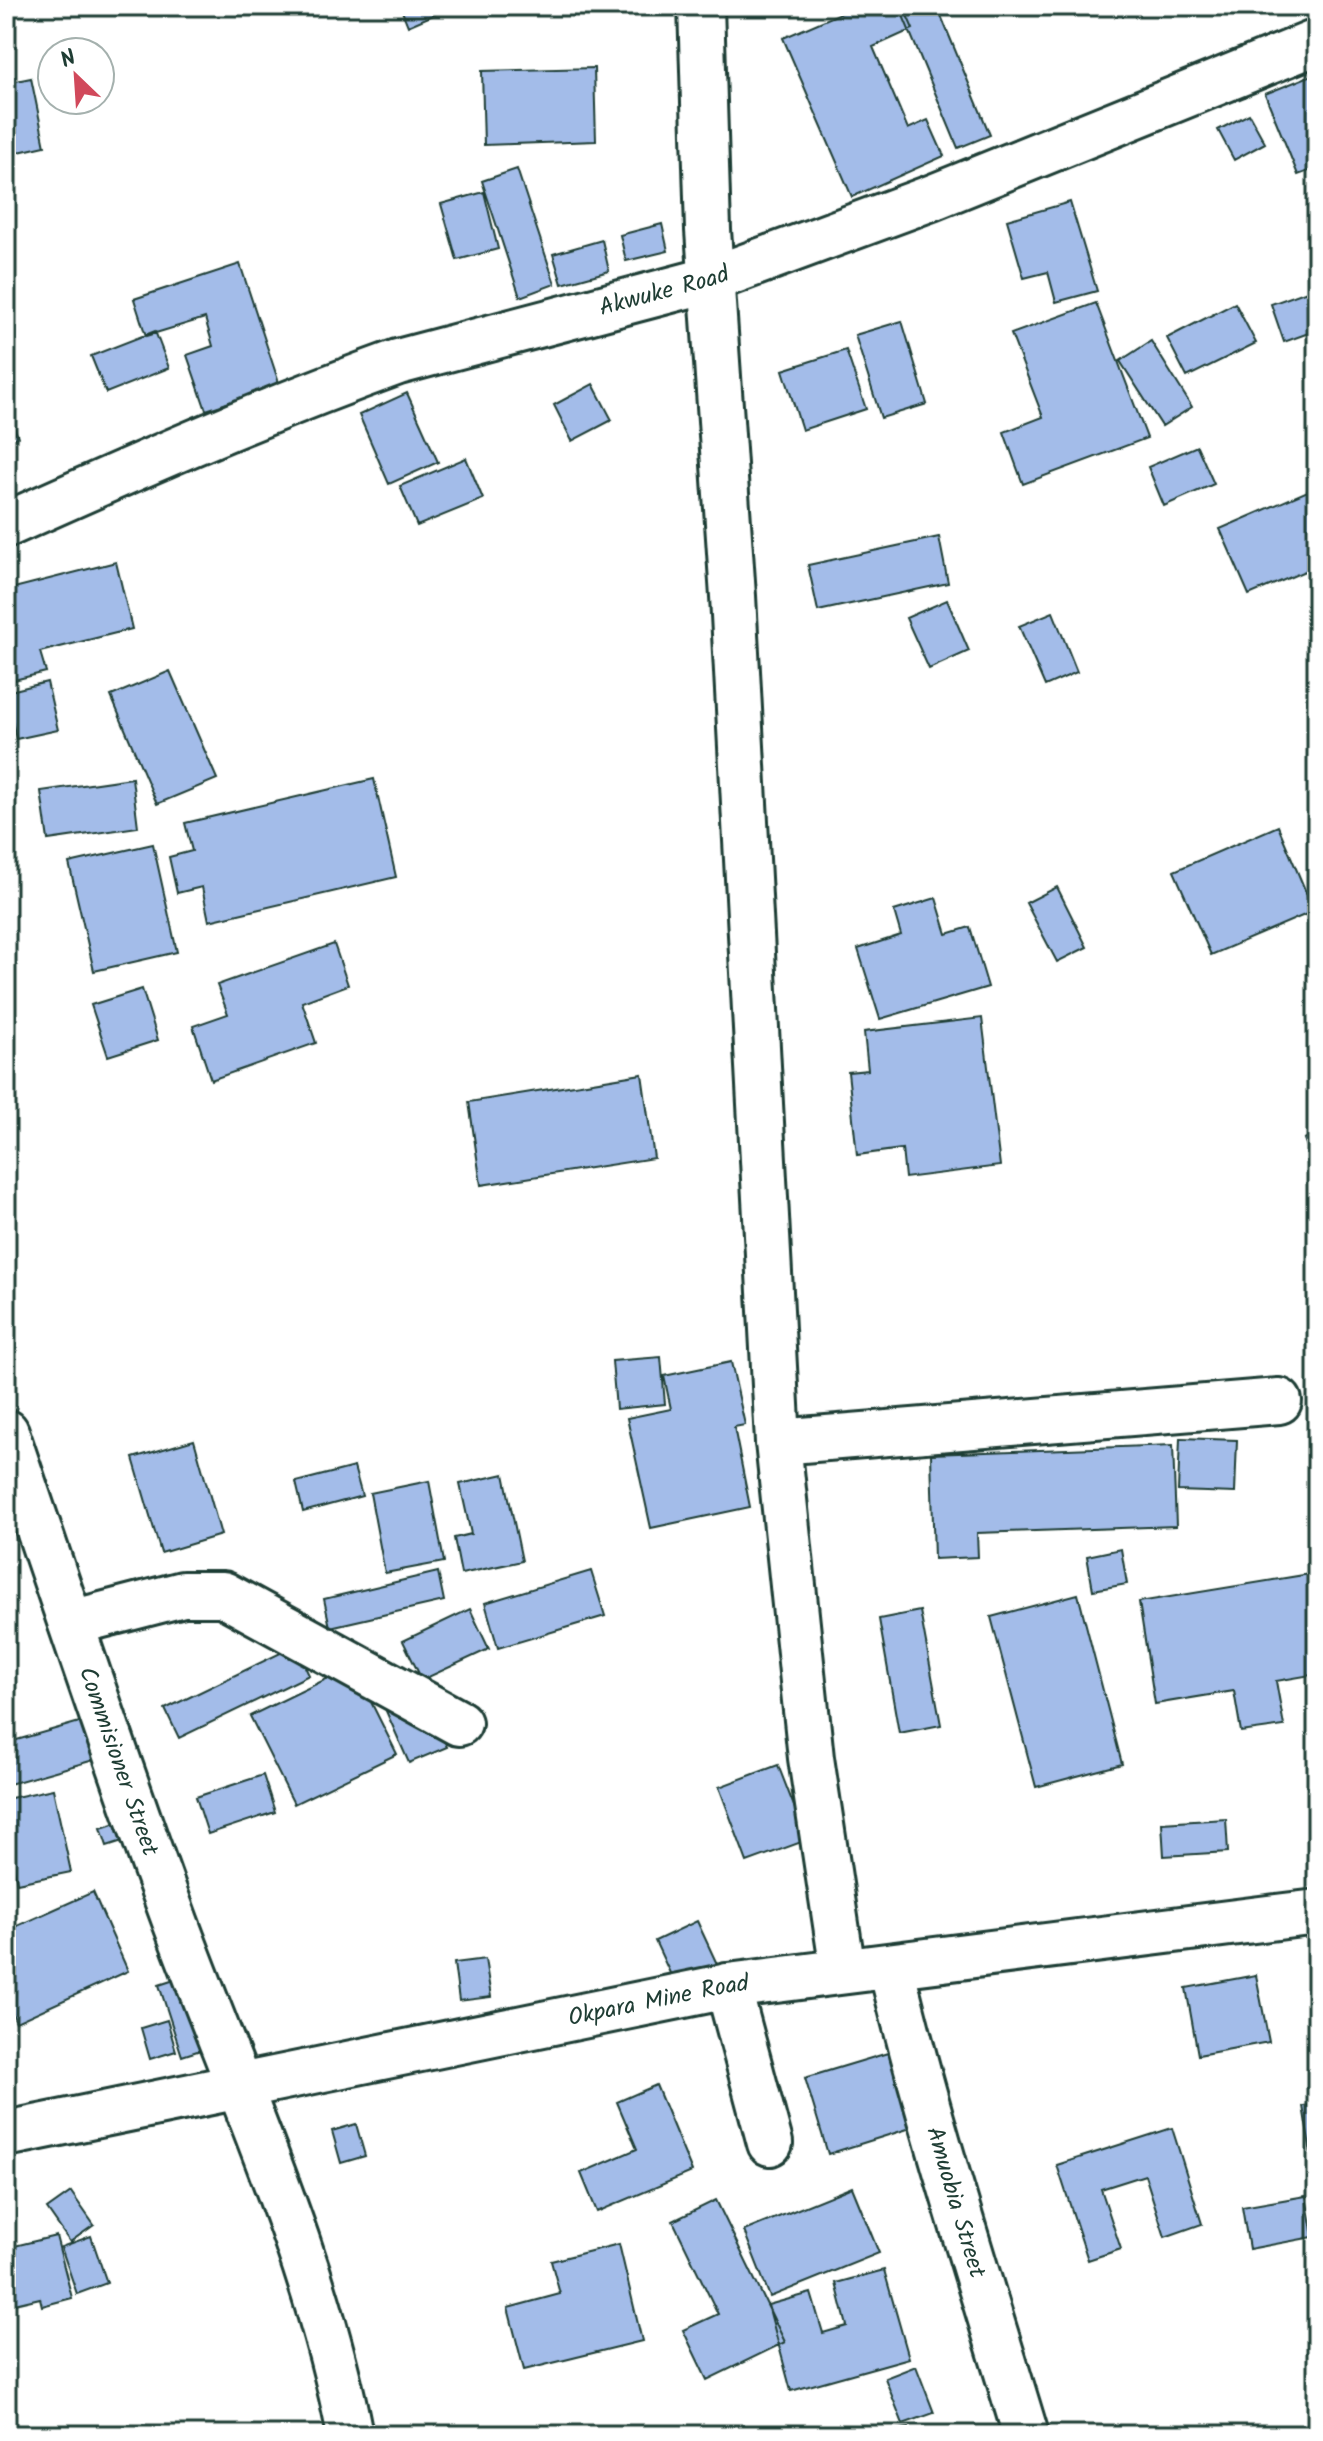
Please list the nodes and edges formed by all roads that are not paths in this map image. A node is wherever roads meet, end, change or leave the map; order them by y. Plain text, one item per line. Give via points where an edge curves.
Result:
1 (701, 6) edge
2 (1317, 42) edge
3 (712, 279) junction
4 (6, 525) edge
5 (1279, 1401) dead end
6 (6, 1432) edge
7 (778, 1442) junction
8 (71, 1623) junction
9 (459, 1723) dead end
10 (1317, 1912) edge
11 (891, 1967) junction
12 (843, 1971) junction
13 (728, 1986) junction
14 (239, 2087) junction
15 (6, 2134) edge
16 (770, 2143) dead end
17 (350, 2435) edge
18 (1026, 2435) edge

1 - 3 street
2 - 3 street, Akwuke Road via 931,198
3 - 4 street, Akwuke Road via 398,362
3 - 7 street
5 - 7 street
6 - 8 street, Commisioner Street
7 - 12 street via 811,1758
8 - 9 street via 183,1594 223,1594
8 - 14 street, Commisioner Street
10 - 11 street, Okpara Mine Road
11 - 12 street, Okpara Mine Road
11 - 18 street, Amuobia Street via 953,2202
12 - 13 street, Okpara Mine Road
13 - 14 street, Okpara Mine Road
13 - 16 street
14 - 15 street, Okpara Mine Road
14 - 17 street, Commisioner Street via 338,2375

